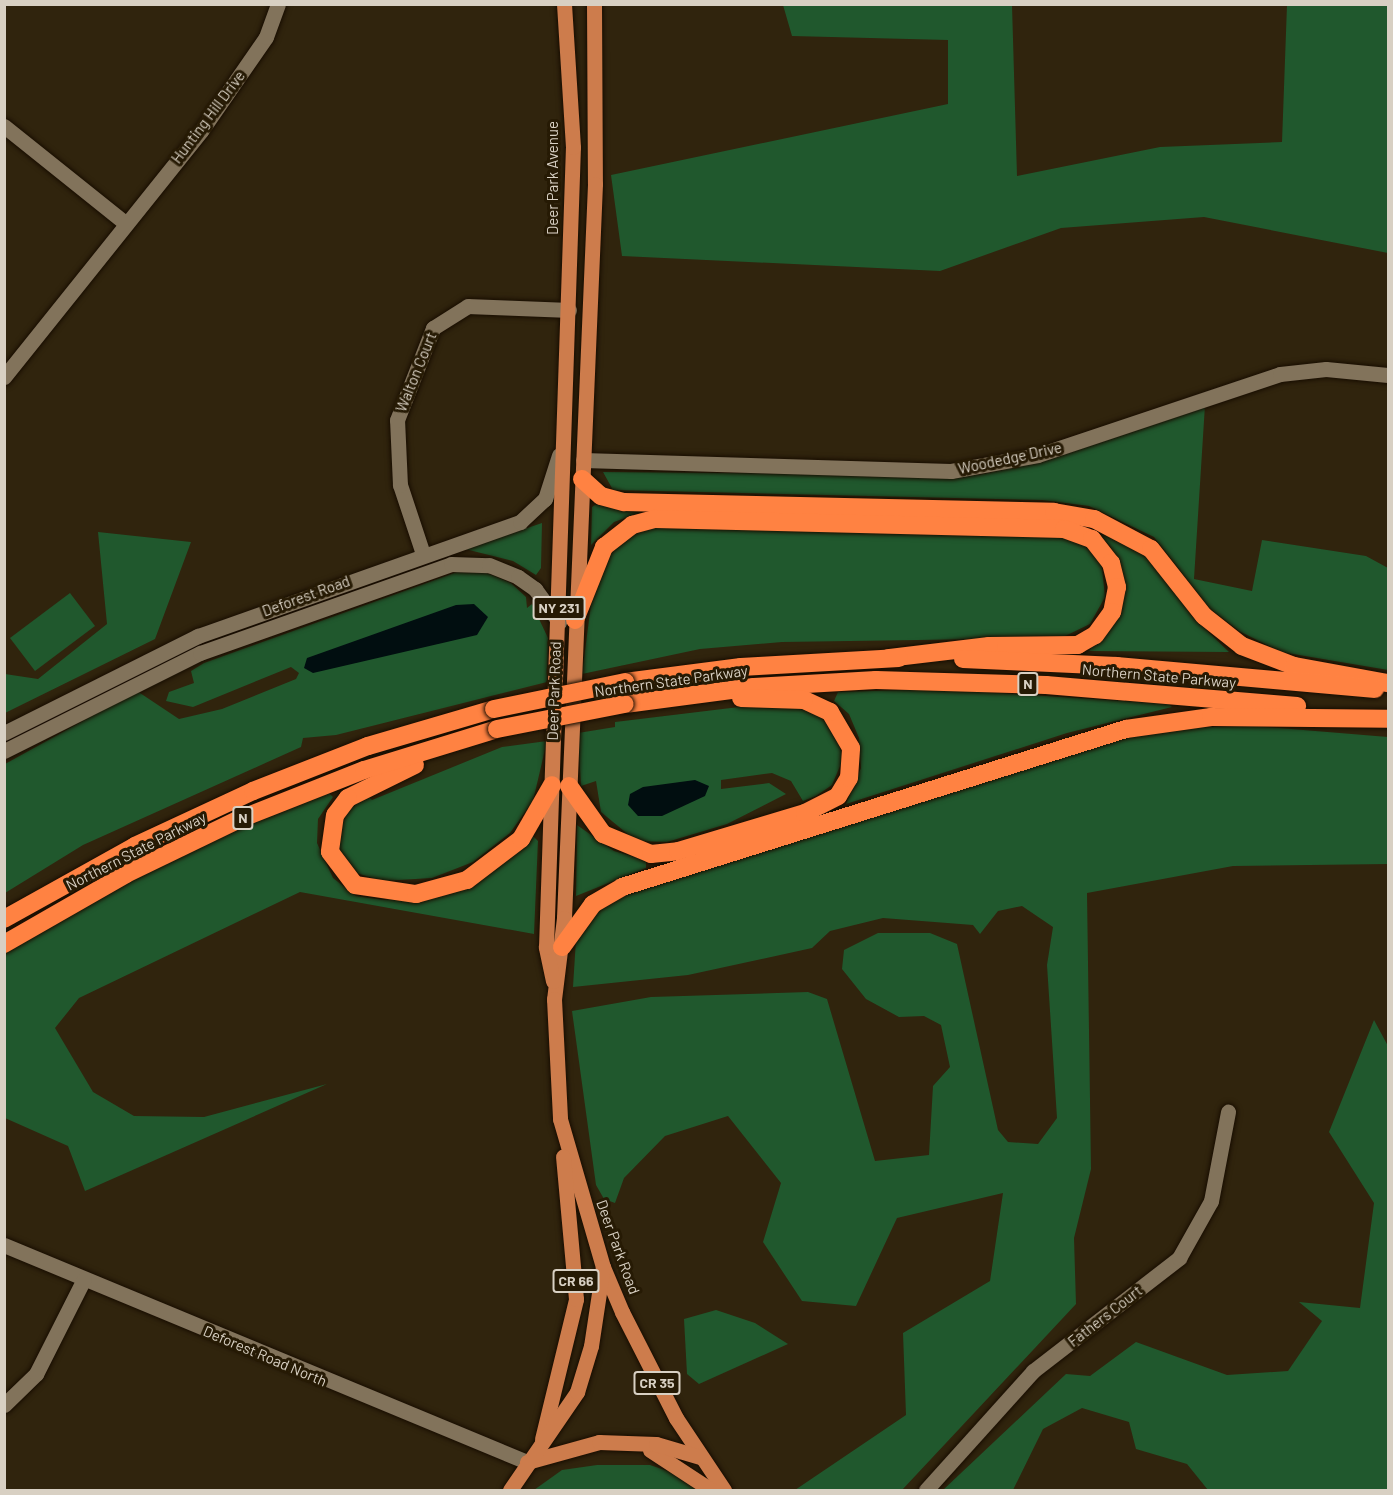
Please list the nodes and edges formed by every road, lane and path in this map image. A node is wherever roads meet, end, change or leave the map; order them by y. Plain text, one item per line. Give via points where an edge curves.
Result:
1 (278, 4) edge
2 (564, 4) edge
3 (594, 4) edge
4 (4, 126) edge
5 (125, 223) junction
6 (569, 310) junction
7 (568, 352) joint
8 (1389, 375) edge
9 (4, 377) edge
10 (565, 430) junction
11 (582, 470) junction
12 (423, 554) junction
13 (567, 621) junction
14 (888, 658) junction
15 (1389, 683) edge
16 (1389, 691) edge
17 (667, 697) junction
18 (1389, 717) edge
19 (497, 729) junction
20 (4, 733) edge
21 (4, 751) edge
22 (561, 785) junction
23 (59, 886) junction
24 (4, 910) edge
25 (4, 919) edge
26 (4, 944) edge
27 (562, 947) junction
28 (554, 990) junction
29 (1228, 1112) dead end
30 (560, 1119) junction
31 (4, 1245) edge
32 (603, 1267) junction
33 (84, 1279) junction
34 (4, 1405) edge
35 (542, 1439) junction
36 (628, 1441) junction
37 (700, 1457) junction
38 (527, 1462) junction
39 (510, 1491) edge
40 (711, 1491) edge
41 (724, 1491) edge
42 (926, 1491) edge

1 - 5 street, Hunting Hill Drive via 266,37 214,112
2 - 6 main road, Deer Park Avenue / NY 231 via 573,147
3 - 11 main road, Deer Park Road / NY 231 via 597,86
4 - 5 street
5 - 9 street, Hunting Hill Drive
6 - 7 main road, Deer Park Avenue / NY 231
6 - 12 street, Walton Court via 468,306 433,328 396,429 400,485
7 - 10 main road, Deer Park Road / NY 231
8 - 11 street, Woodedge Drive via 1326,369 1280,374 1038,455 951,471
10 - 12 street, Deforest Road via 552,483 534,512 511,526
10 - 13 main road, Deer Park Road / NY 231
11 - 13 main road, Deer Park Road / NY 231
11 - 15 highway via 601,496 624,502 1046,512 1094,519 1151,549 1204,616 1242,646 1294,666
12 - 20 street, Deforest Road via 189,640
13 - 14 highway via 604,547 632,525 655,519 1064,529 1092,539 1111,563 1117,587 1112,612 1095,635 1078,645 989,646
13 - 21 street, Deforest Road via 518,576 489,565 451,564 200,653
13 - 22 main road, Deer Park Road / NY 231
14 - 16 highway, Northern State Parkway / N via 1117,666
14 - 23 highway, Northern State Parkway / N, bridge via 732,668 625,682 494,709 291,775 174,826
17 - 18 highway, Northern State Parkway / N via 797,684 920,680 1080,688
17 - 19 highway, Northern State Parkway / N, bridge
17 - 22 highway via 793,699 823,706 838,719 851,748 845,787 828,803 805,813 678,851 651,854 603,834
18 - 27 highway via 1211,717 1126,729 622,887 593,904
19 - 22 highway via 375,782 341,805 328,842 346,879 367,890 398,894 467,880 521,838
19 - 26 highway, Northern State Parkway / N via 364,770 240,819 126,874
22 - 27 main road, Deer Park Road / NY 231
22 - 28 main road, Deer Park Road / NY 231 via 546,947
23 - 24 highway
23 - 25 highway, Northern State Parkway / N
27 - 28 main road, Deer Park Road / NY 231
28 - 30 main road, Deer Park Road / CR 35
29 - 42 street, Fathers Court via 1211,1201 1179,1258 1033,1371
30 - 32 main road, Deer Park Road / CR 35
30 - 35 main road, CR 66 via 576,1299
31 - 33 street, Deforest Road North
32 - 35 main road, CR 66 via 591,1346 577,1392
32 - 37 main road, Deer Park Road / CR 35 via 655,1380
33 - 34 street via 36,1374
33 - 38 street, Deforest Road North
35 - 38 main road, CR 66
36 - 37 main road
36 - 38 main road via 599,1442
36 - 40 main road via 670,1459
37 - 41 main road, Deer Park Road / CR 35
38 - 39 main road, CR 66

